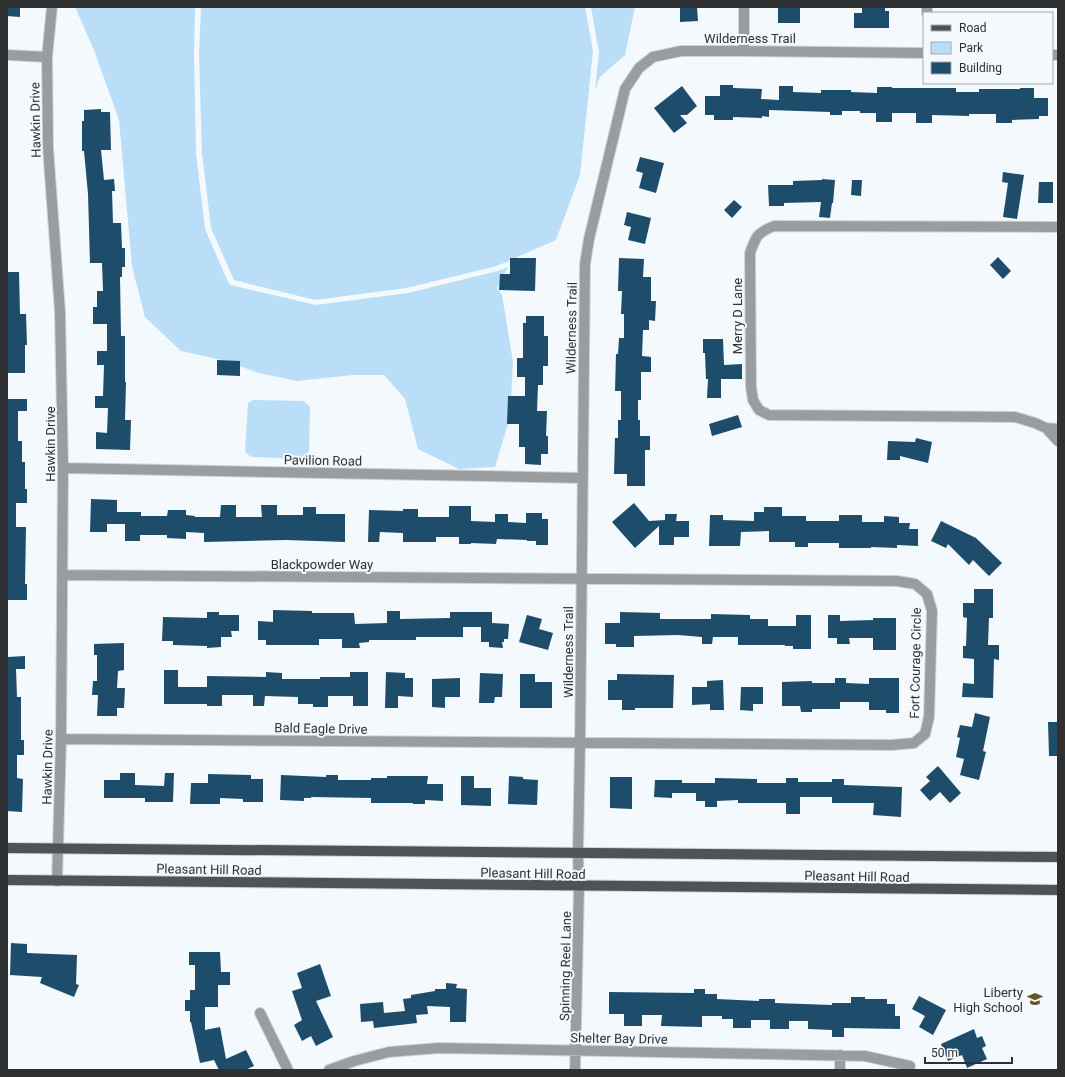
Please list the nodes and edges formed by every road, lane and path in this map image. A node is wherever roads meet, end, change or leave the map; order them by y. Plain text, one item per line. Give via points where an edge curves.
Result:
1 (52, 7) edge
2 (744, 7) edge
3 (744, 51) junction
4 (923, 53) edge
5 (7, 55) edge
6 (47, 57) junction
7 (1058, 227) edge
8 (1046, 428) junction
9 (1058, 428) edge
10 (1058, 441) edge
11 (63, 468) junction
12 (582, 478) junction
13 (63, 575) junction
14 (581, 578) junction
15 (61, 739) junction
16 (580, 744) junction
17 (7, 848) edge
18 (58, 848) junction
19 (578, 853) junction
20 (1058, 858) edge
21 (7, 880) edge
22 (57, 881) junction
23 (579, 886) junction
24 (1058, 890) edge
25 (260, 1014) dead end
26 (576, 1050) junction
27 (840, 1055) junction
28 (910, 1066) dead end
29 (288, 1070) edge
30 (329, 1070) edge
31 (575, 1070) edge
32 (840, 1070) edge

1 - 6 street, Hawkin Drive
2 - 3 street
3 - 4 street, Wilderness Trail
3 - 12 street, Wilderness Trail via 681,51 653,57 638,68 625,89 588,239 585,264
5 - 6 street
6 - 11 street, Hawkin Drive via 48,148 60,312
7 - 8 street, Merry D Lane via 774,226 762,231 755,239 750,253 751,387 753,400 759,410 769,415 1015,416
8 - 9 street, Merry D Lane
8 - 10 street, Merry D Lane
11 - 12 street, Pavilion Road
11 - 13 street, Hawkin Drive
12 - 14 street, Wilderness Trail
13 - 14 street, Blackpowder Way
13 - 15 street, Hawkin Drive
14 - 16 street, Wilderness Trail
14 - 16 street, Fort Courage Circle via 896,581 915,584 927,594 932,611 929,717 926,734 914,743
15 - 16 street, Bald Eagle Drive
15 - 18 street, Hawkin Drive
16 - 19 street, Wilderness Trail
17 - 18 main road, Pleasant Hill Road
18 - 19 main road, Pleasant Hill Road
18 - 22 street, Hawkin Drive
19 - 20 main road, Pleasant Hill Road
19 - 23 street, Wilderness Trail
21 - 22 main road, Pleasant Hill Road
22 - 23 main road, Pleasant Hill Road
23 - 24 main road, Pleasant Hill Road
23 - 26 street, Spinning Reel Lane
25 - 29 street
26 - 27 street, Shelter Bay Drive
26 - 30 street, Shelter Bay Drive via 439,1048 389,1052
26 - 31 street, Spinning Reel Lane
27 - 28 street, Shelter Bay Drive via 864,1056
27 - 32 street

